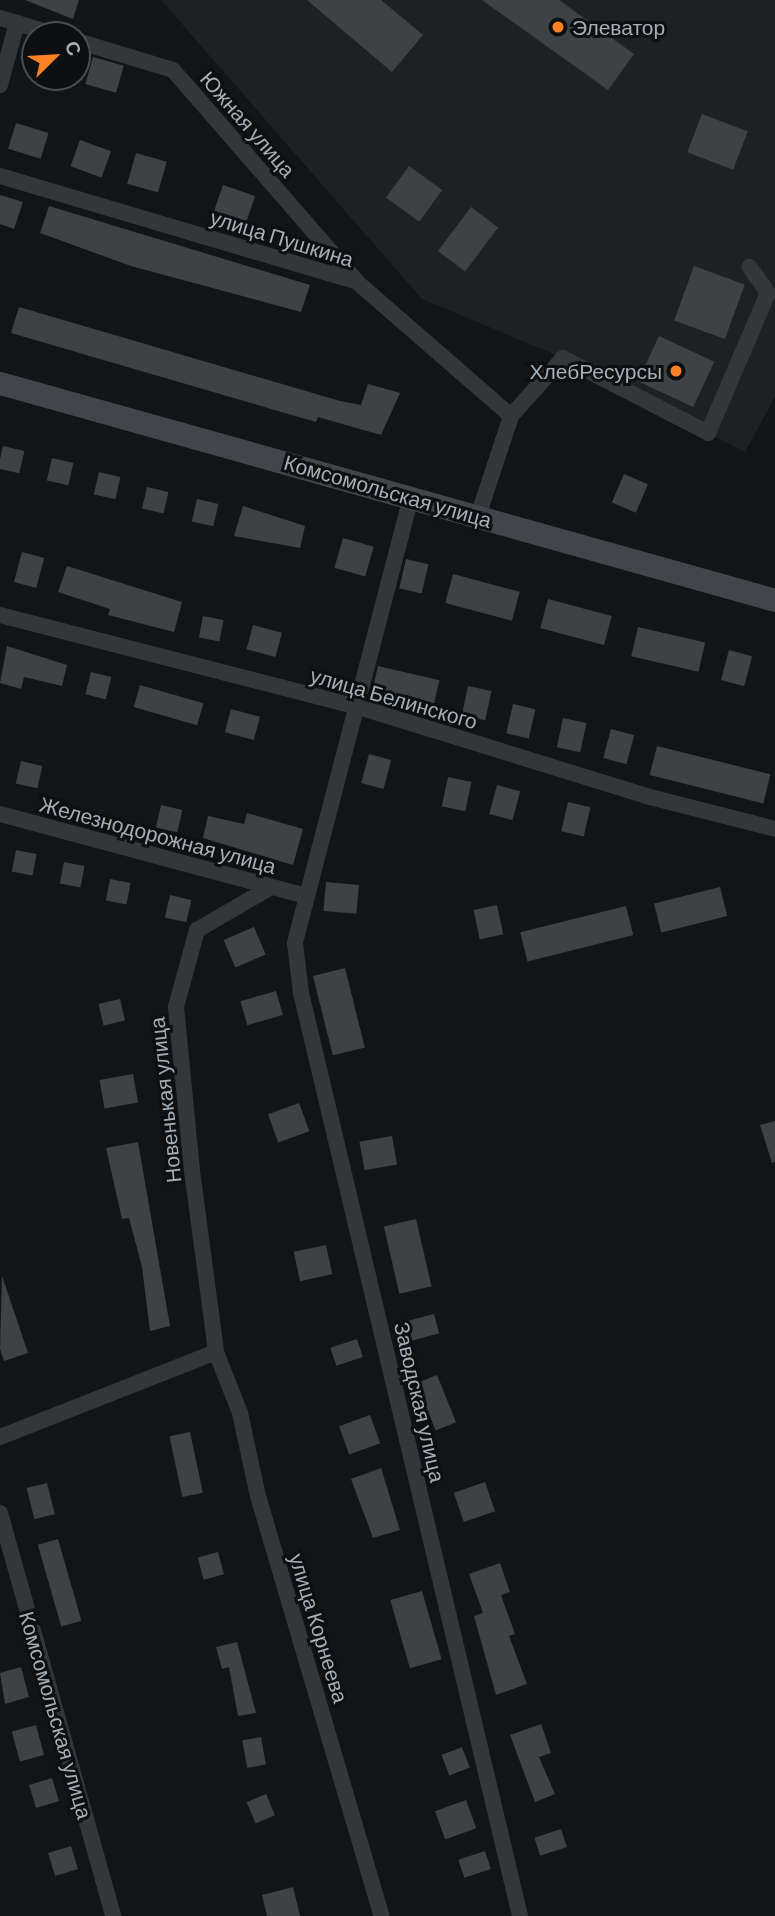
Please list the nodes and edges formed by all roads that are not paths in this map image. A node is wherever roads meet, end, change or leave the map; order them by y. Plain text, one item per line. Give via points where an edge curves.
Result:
1 (0, 18) edge
2 (17, 23) junction
3 (21, 24) edge
4 (91, 45) edge
5 (0, 85) edge
6 (0, 176) edge
7 (750, 267) dead end
8 (357, 282) junction
9 (0, 383) edge
10 (511, 416) junction
11 (411, 497) junction
12 (478, 516) junction
13 (775, 600) edge
14 (0, 615) edge
15 (359, 707) junction
16 (0, 814) edge
17 (775, 829) edge
18 (271, 887) junction
19 (305, 896) junction
20 (215, 1352) junction
21 (0, 1437) edge
22 (0, 1513) edge
23 (113, 1916) edge
24 (382, 1916) edge
25 (520, 1916) edge

1 - 2 street
2 - 3 street
2 - 5 street
4 - 8 street, Южная улица via 173,70
6 - 8 street, улица Пушкина
7 - 10 street via 768,293 708,433 563,358
8 - 10 street, улица Пушкина
9 - 11 street, Комсомольская улица
10 - 12 street
11 - 12 street, Комсомольская улица
11 - 15 street, Заводская улица
12 - 13 street, Комсомольская улица
14 - 15 street, улица Белинского
15 - 17 street, улица Белинского
15 - 19 street, Заводская улица
16 - 18 street, Железнодорожная улица
18 - 19 street, Железнодорожная улица
18 - 20 street, Новенькая улица via 198,930 176,1007
19 - 25 street, Заводская улица via 295,943 301,993
20 - 21 street
20 - 24 street, улица Корнеева via 240,1413 258,1496
22 - 23 street, Комсомольская улица

